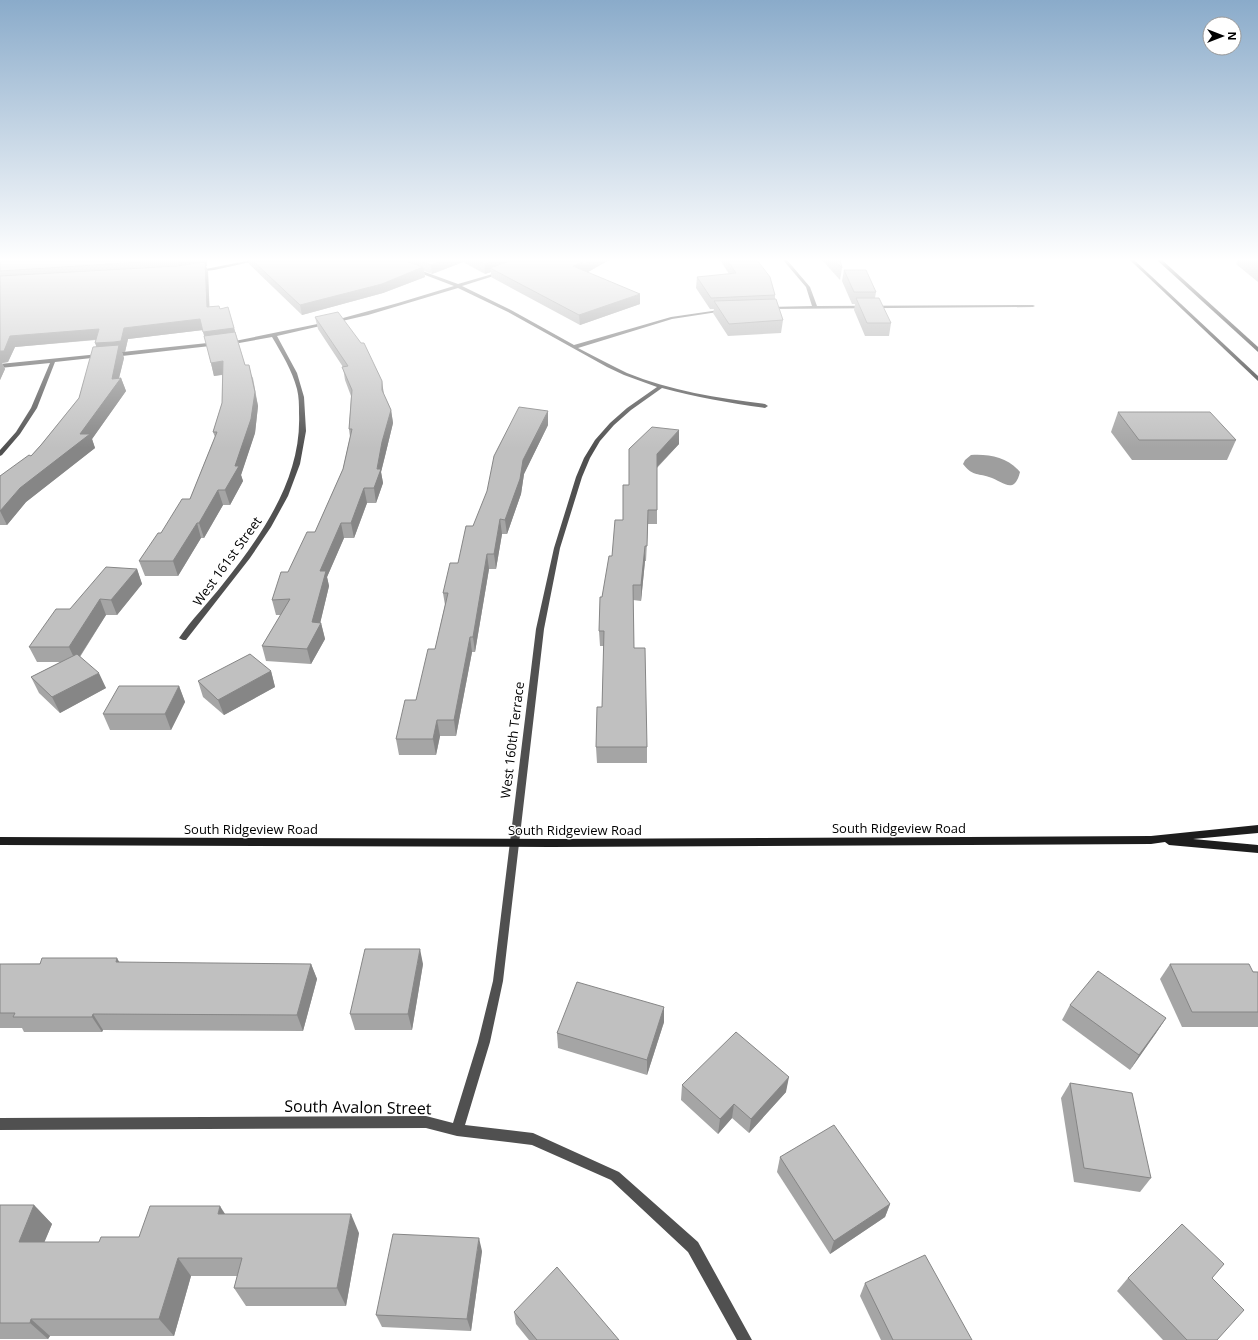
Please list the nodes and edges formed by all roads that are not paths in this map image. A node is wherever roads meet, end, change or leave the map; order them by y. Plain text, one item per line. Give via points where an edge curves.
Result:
1 (336, 323) edge
2 (529, 323) edge
3 (656, 323) edge
4 (1198, 323) edge
5 (1228, 323) edge
6 (274, 336) junction
7 (574, 347) junction
8 (1258, 350) edge
9 (53, 361) junction
10 (0, 366) edge
11 (1258, 379) edge
12 (661, 386) junction
13 (765, 406) dead end
14 (0, 454) edge
15 (184, 638) dead end
16 (1258, 829) edge
17 (1151, 840) junction
18 (0, 841) edge
19 (514, 843) junction
20 (1258, 850) edge
21 (0, 1124) edge
22 (457, 1130) junction
23 (745, 1340) edge

1 - 6 street
2 - 7 street
3 - 7 street
4 - 11 main road
5 - 8 main road
6 - 9 street via 193,348
6 - 15 street, West 161st Street via 295,375 301,396 304,419 294,474 260,539
7 - 12 street via 605,364
9 - 10 street
9 - 14 street via 34,408
12 - 13 street via 707,397
12 - 19 street, West 160th Terrace via 612,424 598,440 579,477 557,548 540,629
16 - 17 main road, South Ridgeview Road
17 - 19 main road, South Ridgeview Road
17 - 20 main road, South Ridgeview Road
18 - 19 main road, South Ridgeview Road
19 - 22 street, West 160th Terrace via 498,981 484,1042
21 - 22 street, South Avalon Street via 426,1122
22 - 23 street, South Avalon Street via 533,1140 615,1176 693,1246

